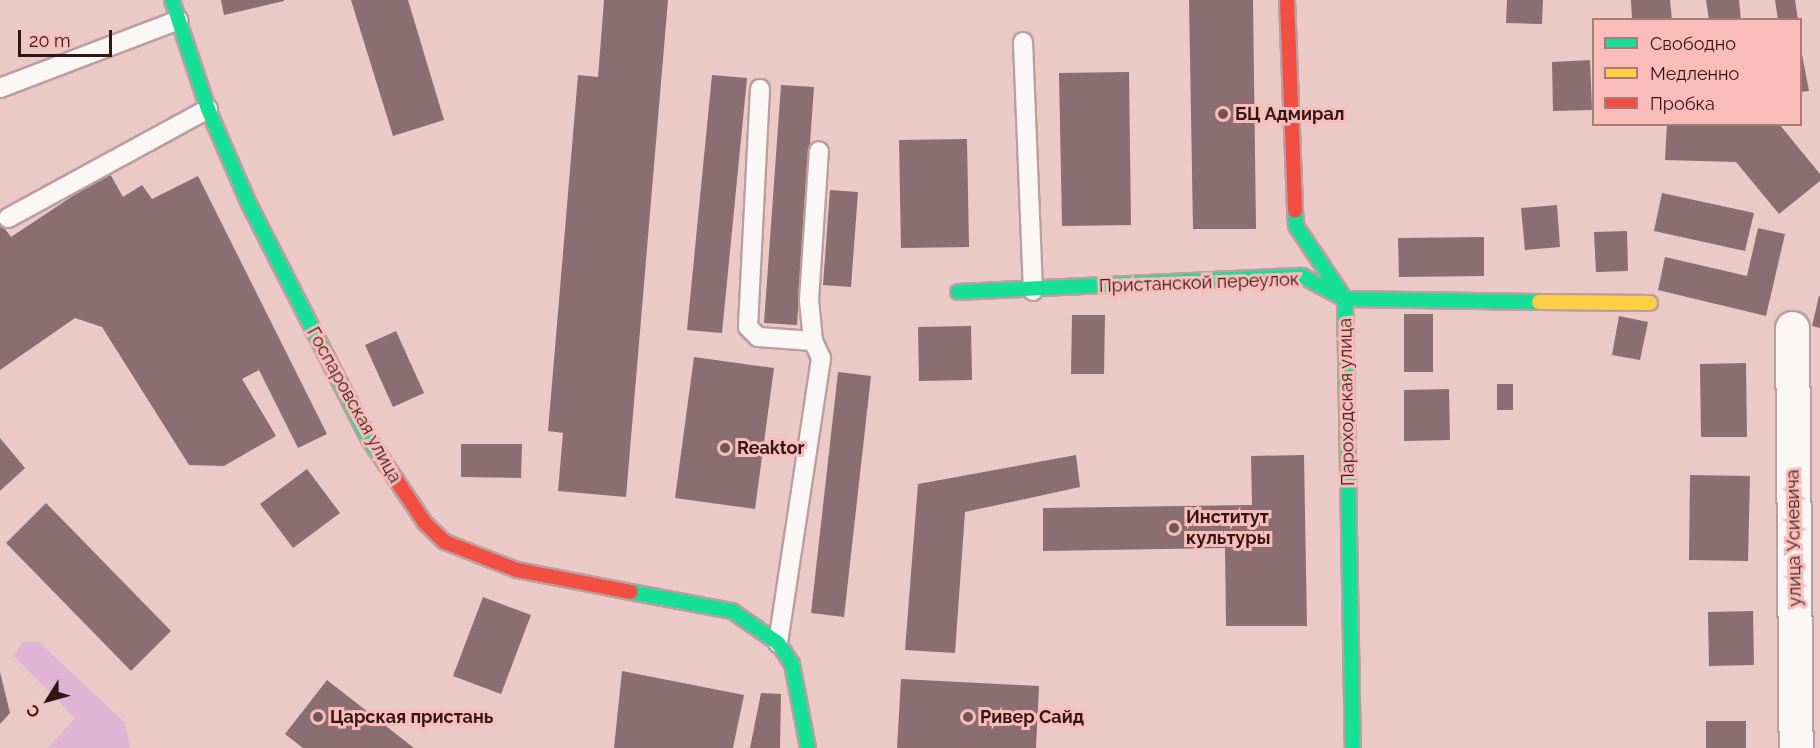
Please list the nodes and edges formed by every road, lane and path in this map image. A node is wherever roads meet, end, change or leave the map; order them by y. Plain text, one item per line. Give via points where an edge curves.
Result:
1 (172, 0) edge
2 (1287, 0) edge
3 (179, 20) junction
4 (1023, 42) dead end
5 (0, 88) edge
6 (760, 89) dead end
7 (208, 109) junction
8 (819, 151) dead end
9 (8, 218) dead end
10 (1033, 291) junction
11 (958, 292) dead end
12 (1345, 299) junction
13 (1650, 303) dead end
14 (1792, 328) dead end
15 (813, 341) junction
16 (778, 643) junction
17 (808, 748) edge
18 (1353, 748) edge
19 (1796, 748) edge

1 - 3 street, Госпаровская улица
2 - 12 street, Пароходская улица via 1296,226
3 - 5 lane
3 - 7 street, Госпаровская улица
4 - 10 lane
6 - 15 lane via 748,327 758,337
7 - 9 lane
7 - 16 street, Госпаровская улица via 249,204 368,438 425,523 446,542 517,570 732,611
8 - 15 lane via 808,300
10 - 11 street, Пристанской переулок
10 - 12 street, Пристанской переулок via 1302,276
12 - 13 street, Пристанской переулок
12 - 18 street, Пароходская улица
14 - 19 street, улица Усиевича
15 - 16 lane via 821,358
16 - 17 street via 792,664

